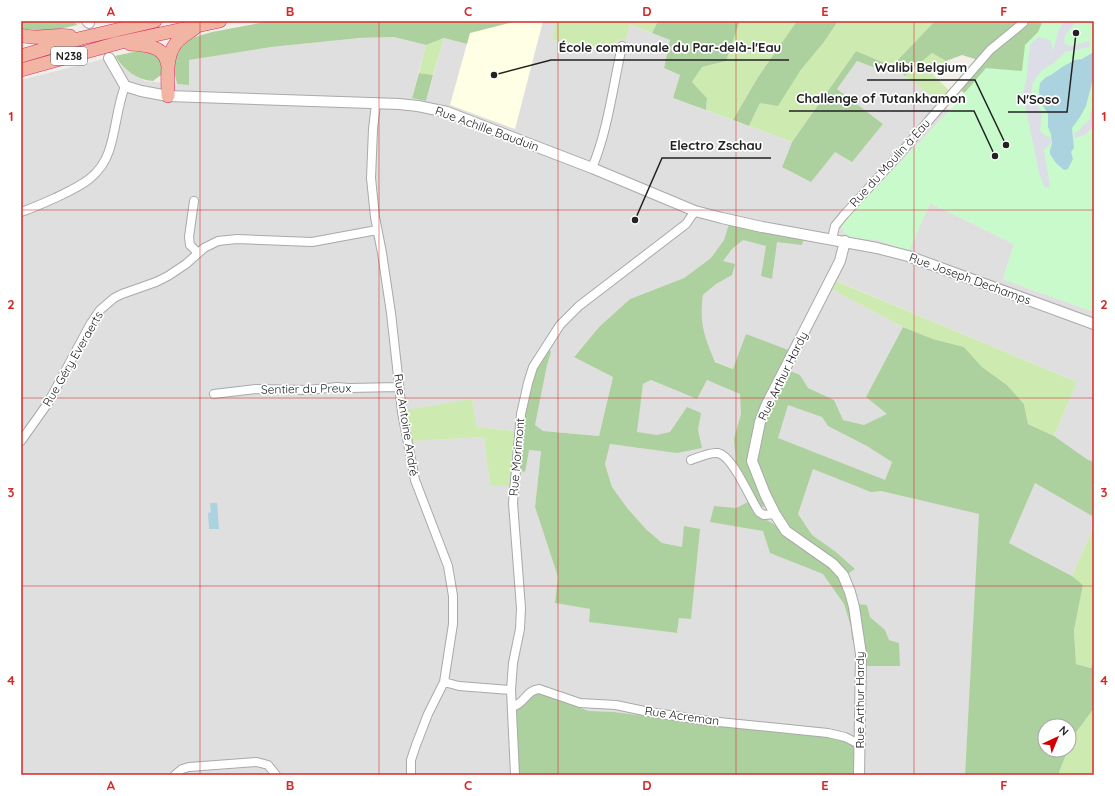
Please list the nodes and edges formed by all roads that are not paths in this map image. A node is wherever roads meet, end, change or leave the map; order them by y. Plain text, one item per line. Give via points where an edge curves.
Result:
1 (155, 21) edge
2 (220, 21) edge
3 (1024, 23) dead end
4 (200, 25) junction
5 (21, 35) edge
6 (82, 38) junction
7 (118, 43) junction
8 (622, 46) dead end
9 (21, 56) edge
10 (109, 58) dead end
11 (168, 66) junction
12 (21, 70) edge
13 (125, 86) junction
14 (168, 96) junction
15 (376, 104) junction
16 (592, 168) junction
17 (194, 201) dead end
18 (695, 211) junction
19 (21, 212) edge
20 (377, 230) junction
21 (832, 239) junction
22 (844, 241) junction
23 (198, 253) junction
24 (1094, 324) edge
25 (399, 388) junction
26 (214, 394) dead end
27 (21, 441) edge
28 (691, 460) dead end
29 (775, 514) junction
30 (444, 682) junction
31 (511, 690) junction
32 (512, 707) junction
33 (860, 745) junction
34 (175, 775) edge
35 (276, 775) edge
36 (411, 775) edge
37 (515, 775) edge
38 (859, 775) edge

1 - 6 highway, N238
2 - 4 highway, N238
3 - 21 street, Rue du Moulin à Eau via 1002,39 984,57 844,215 835,226
4 - 7 highway, N238
4 - 11 highway via 177,43 172,50
5 - 6 highway via 29,38 64,35
6 - 9 highway, N238
7 - 11 highway via 154,48 164,54
7 - 12 highway, N238
8 - 16 street via 606,124
10 - 13 street
11 - 14 highway
13 - 14 street, Rue Achille Bauduin
13 - 19 street via 119,101 109,151 100,170 79,187
14 - 15 street, Rue Achille Bauduin
15 - 16 street, Rue Achille Bauduin via 418,106 447,112
15 - 20 street via 371,178
16 - 18 street, Rue Achille Bauduin
17 - 23 street via 189,237 190,245
18 - 21 street, Rue Achille Bauduin via 762,227
18 - 31 street, Rue Morimont via 686,224 565,319 553,334 530,374 520,420 513,504 521,608
20 - 23 street, Rue Géry Everaerts via 312,242 228,239 218,241
20 - 25 street, Rue Antoine André via 391,313
21 - 22 street, Rue Achille Bauduin
22 - 24 street, Rue Joseph Dechamps via 908,256
22 - 29 street, Rue Arthur Hardy via 840,261 760,422 752,461
23 - 27 street, Rue Géry Everaerts via 168,276 114,298 100,310 48,403
25 - 26 street, Sentier du Preux via 256,389
25 - 30 street, Rue Antoine André via 415,480 442,547 452,580 453,624
28 - 29 street via 714,453 725,456 734,466 759,512 764,515
29 - 33 street, Rue Arthur Hardy via 786,531 834,564 843,575 850,592 861,654
30 - 31 street via 459,686
30 - 36 street, Rue Antoine André via 416,745 411,760
31 - 32 street, Rue Morimont
32 - 33 street, Rue Acreman via 519,705 530,692 539,688 580,703 616,705 709,721 828,733 845,737
32 - 37 street, Rue Morimont
33 - 38 street, Rue Arthur Hardy
34 - 35 street via 190,767 257,762 268,765

